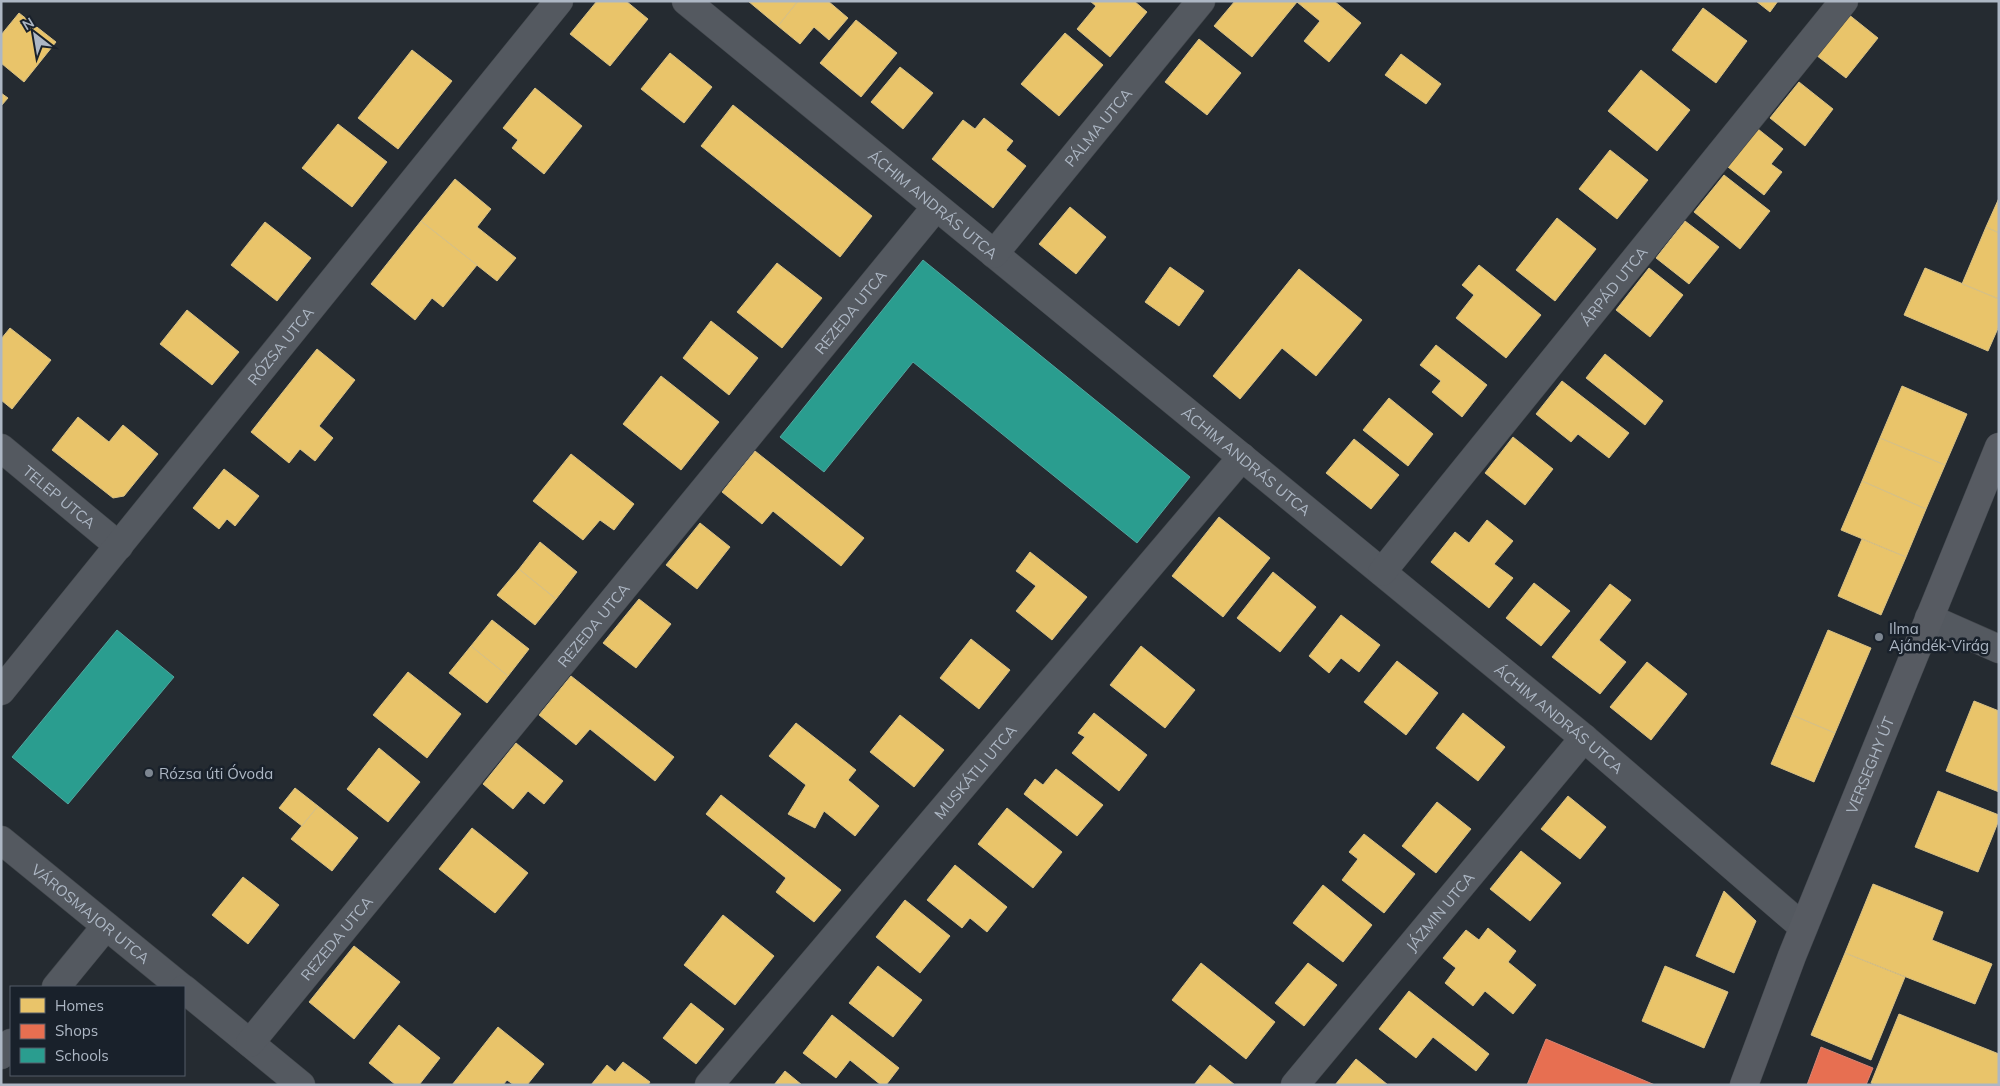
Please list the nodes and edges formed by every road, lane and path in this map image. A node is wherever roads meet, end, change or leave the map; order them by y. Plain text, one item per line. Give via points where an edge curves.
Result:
1 (559, 1) edge
2 (686, 1) edge
3 (1201, 1) edge
4 (1844, 1) edge
5 (936, 207) junction
6 (994, 254) junction
7 (1999, 447) edge
8 (1, 448) edge
9 (1242, 457) junction
10 (119, 546) junction
11 (1382, 572) junction
12 (1929, 618) junction
13 (1999, 649) edge
14 (1, 691) edge
15 (1584, 738) junction
16 (1, 840) edge
17 (106, 926) junction
18 (1803, 927) junction
19 (57, 986) edge
20 (180, 986) edge
21 (185, 990) edge
22 (250, 1043) junction
23 (10, 1044) edge
24 (1, 1055) edge
25 (301, 1085) edge
26 (709, 1085) edge
27 (1295, 1085) edge
28 (1744, 1085) edge

1 - 10 street, RÓZSA UTCA
2 - 5 street, ÁCHIM ANDRÁS UTCA
3 - 6 street, PÁLMA UTCA
4 - 11 street, ÁRPÁD UTCA
5 - 6 street, ÁCHIM ANDRÁS UTCA
5 - 22 street, REZEDA UTCA
6 - 9 street, ÁCHIM ANDRÁS UTCA
7 - 12 main road, VERSEGHY ÚT
8 - 10 street, TELEP UTCA
9 - 11 street, ÁCHIM ANDRÁS UTCA
9 - 26 street, MUSKÁTLI UTCA
10 - 14 street, RÓZSA UTCA
11 - 15 street, ÁCHIM ANDRÁS UTCA
12 - 13 street
12 - 18 main road, VERSEGHY ÚT
15 - 18 street, ÁCHIM ANDRÁS UTCA
15 - 27 street, JÁZMIN UTCA
16 - 17 street, VÁROSMAJOR UTCA
17 - 19 street
17 - 20 street, VÁROSMAJOR UTCA
18 - 28 main road, VERSEGHY ÚT
21 - 22 street, VÁROSMAJOR UTCA
22 - 25 street, VÁROSMAJOR UTCA
23 - 24 street

